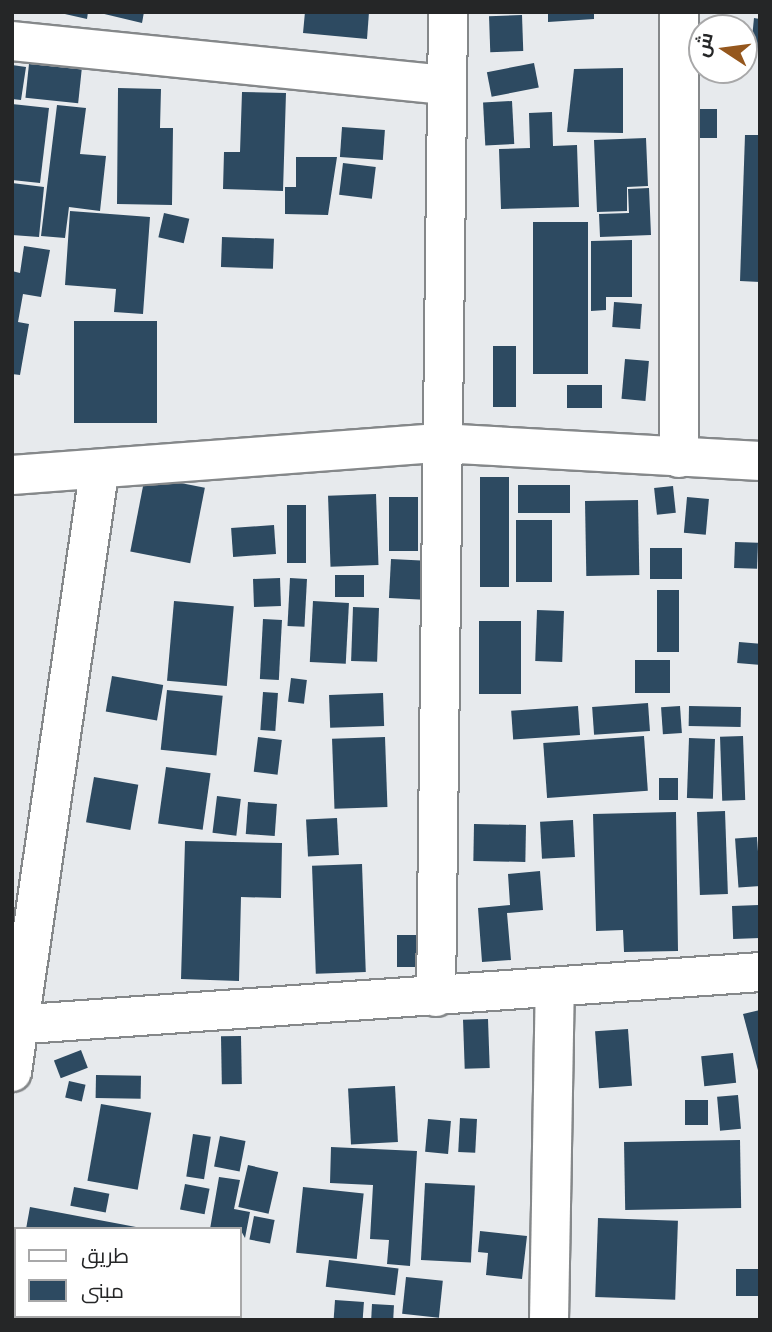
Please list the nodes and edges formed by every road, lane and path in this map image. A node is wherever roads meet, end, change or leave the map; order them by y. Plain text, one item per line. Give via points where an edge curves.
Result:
1 (448, 12) edge
2 (679, 12) edge
3 (12, 41) edge
4 (446, 85) junction
5 (439, 443) junction
6 (679, 458) junction
7 (760, 461) edge
8 (99, 473) junction
9 (12, 475) edge
10 (760, 972) edge
11 (555, 989) junction
12 (436, 997) junction
13 (16, 1025) edge
14 (12, 1072) edge
15 (549, 1320) edge

1 - 4 street
2 - 6 street
3 - 4 street
4 - 5 street
5 - 6 street
5 - 8 street
5 - 12 street
6 - 7 street
8 - 9 street
8 - 13 street
10 - 11 street
11 - 12 street
11 - 15 street
12 - 13 street
13 - 14 street

